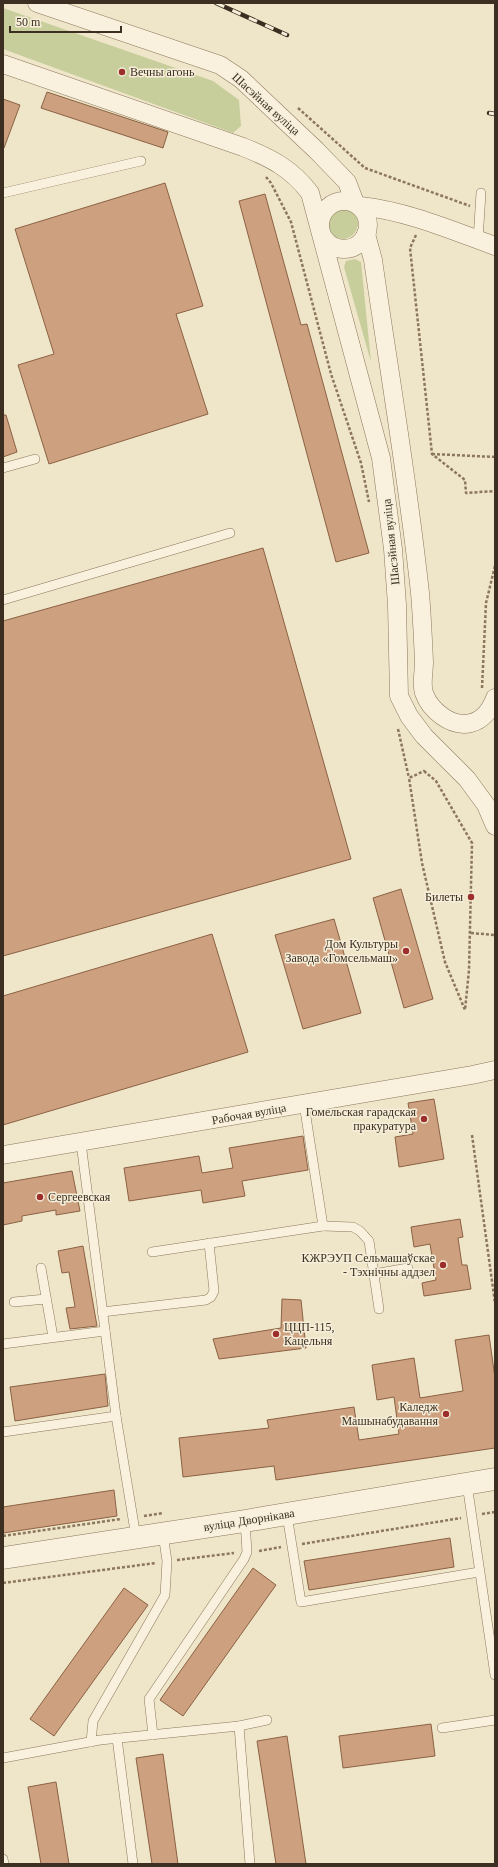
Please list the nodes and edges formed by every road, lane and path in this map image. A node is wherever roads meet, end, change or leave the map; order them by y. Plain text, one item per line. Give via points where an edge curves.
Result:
1 (37, 3) edge
2 (3, 64) edge
3 (298, 108) dead end
4 (141, 162) dead end
5 (263, 173) dead end
6 (3, 193) edge
7 (481, 193) dead end
8 (357, 205) junction
9 (480, 210) junction
10 (416, 224) junction
11 (367, 229) junction
12 (320, 232) junction
13 (478, 240) junction
14 (495, 246) edge
15 (432, 454) junction
16 (495, 456) edge
17 (35, 459) dead end
18 (3, 468) edge
19 (495, 491) edge
20 (370, 509) dead end
21 (230, 533) dead end
22 (495, 566) edge
23 (3, 600) edge
24 (488, 695) edge
25 (397, 725) dead end
26 (409, 778) junction
27 (495, 826) edge
28 (471, 933) junction
29 (495, 935) edge
30 (495, 1070) edge
31 (304, 1104) junction
32 (472, 1135) dead end
33 (81, 1143) junction
34 (3, 1155) edge
35 (323, 1226) junction
36 (209, 1243) junction
37 (152, 1252) dead end
38 (41, 1268) dead end
39 (408, 1268) dead end
40 (374, 1274) junction
41 (46, 1299) junction
42 (14, 1302) dead end
43 (495, 1303) edge
44 (379, 1309) dead end
45 (102, 1312) junction
46 (105, 1331) junction
47 (52, 1337) junction
48 (3, 1344) edge
49 (116, 1416) junction
50 (3, 1432) edge
51 (495, 1479) edge
52 (467, 1484) junction
53 (287, 1514) junction
54 (245, 1521) junction
55 (163, 1534) junction
56 (136, 1537) junction
57 (3, 1558) edge
58 (479, 1572) junction
59 (495, 1675) edge
60 (267, 1720) dead end
61 (495, 1720) edge
62 (239, 1726) junction
63 (442, 1728) dead end
64 (153, 1735) junction
65 (117, 1738) junction
66 (91, 1742) junction
67 (3, 1758) edge
68 (3, 1859) edge
69 (4, 1864) edge
70 (132, 1864) edge
71 (250, 1864) edge

1 - 8 street, Шасэйная вуліца via 220,65 241,79 316,150 346,182
2 - 12 street, Шасэйная вуліца via 271,158 300,180 310,193
3 - 9 path via 365,168
4 - 6 lane
5 - 20 path via 291,222 331,374 361,463
7 - 9 lane
8 - 10 street via 381,208
8 - 11 street, Шасэйная вуліца via 368,219
8 - 12 street, Шасэйная вуліца via 341,201 329,206 322,214
9 - 13 lane
10 - 11 street via 393,215
10 - 13 street
10 - 15 path via 410,248
11 - 12 street, Шасэйная вуліца via 362,242 357,247 347,250 332,247
11 - 24 street, Шасэйная вуліца via 400,439 420,593 423,691 438,712 446,719 460,724 482,718 492,707
12 - 27 street, Шасэйная вуліца via 381,458 398,605 399,696 409,716 424,736 467,778 486,805
13 - 14 street
15 - 16 path
15 - 19 path via 465,480 466,493
17 - 18 lane
21 - 23 lane
22 - 24 path via 486,603
25 - 26 path
26 - 28 path via 424,771 436,781 472,843
26 - 28 path via 422,863 445,962 464,1010
28 - 29 path
30 - 31 street, Рабочая вуліца
31 - 33 street, Рабочая вуліца
31 - 35 lane
32 - 43 path
33 - 34 street, Рабочая вуліца
33 - 45 lane
35 - 36 lane
35 - 40 lane via 344,1226 360,1231 369,1241
36 - 37 lane
36 - 45 lane via 214,1291 206,1300
38 - 41 lane
39 - 40 lane
40 - 44 lane
41 - 42 lane
41 - 47 lane
45 - 46 lane
46 - 47 lane
46 - 49 lane
47 - 48 lane
49 - 50 lane
49 - 56 lane
51 - 52 street, вуліца Дворнікава
52 - 53 street, вуліца Дворнікава
52 - 58 lane
53 - 54 street, вуліца Дворнікава
53 - 58 lane via 300,1602
54 - 55 street, вуліца Дворнікава
54 - 64 lane via 247,1552 244,1559 149,1699
55 - 56 street, вуліца Дворнікава
55 - 66 lane via 167,1561 165,1595 93,1721
56 - 57 street, вуліца Дворнікава
58 - 59 lane
60 - 62 lane
61 - 63 lane
62 - 64 lane
62 - 71 lane
64 - 65 lane
65 - 66 lane
65 - 70 lane
66 - 67 lane
68 - 69 lane

